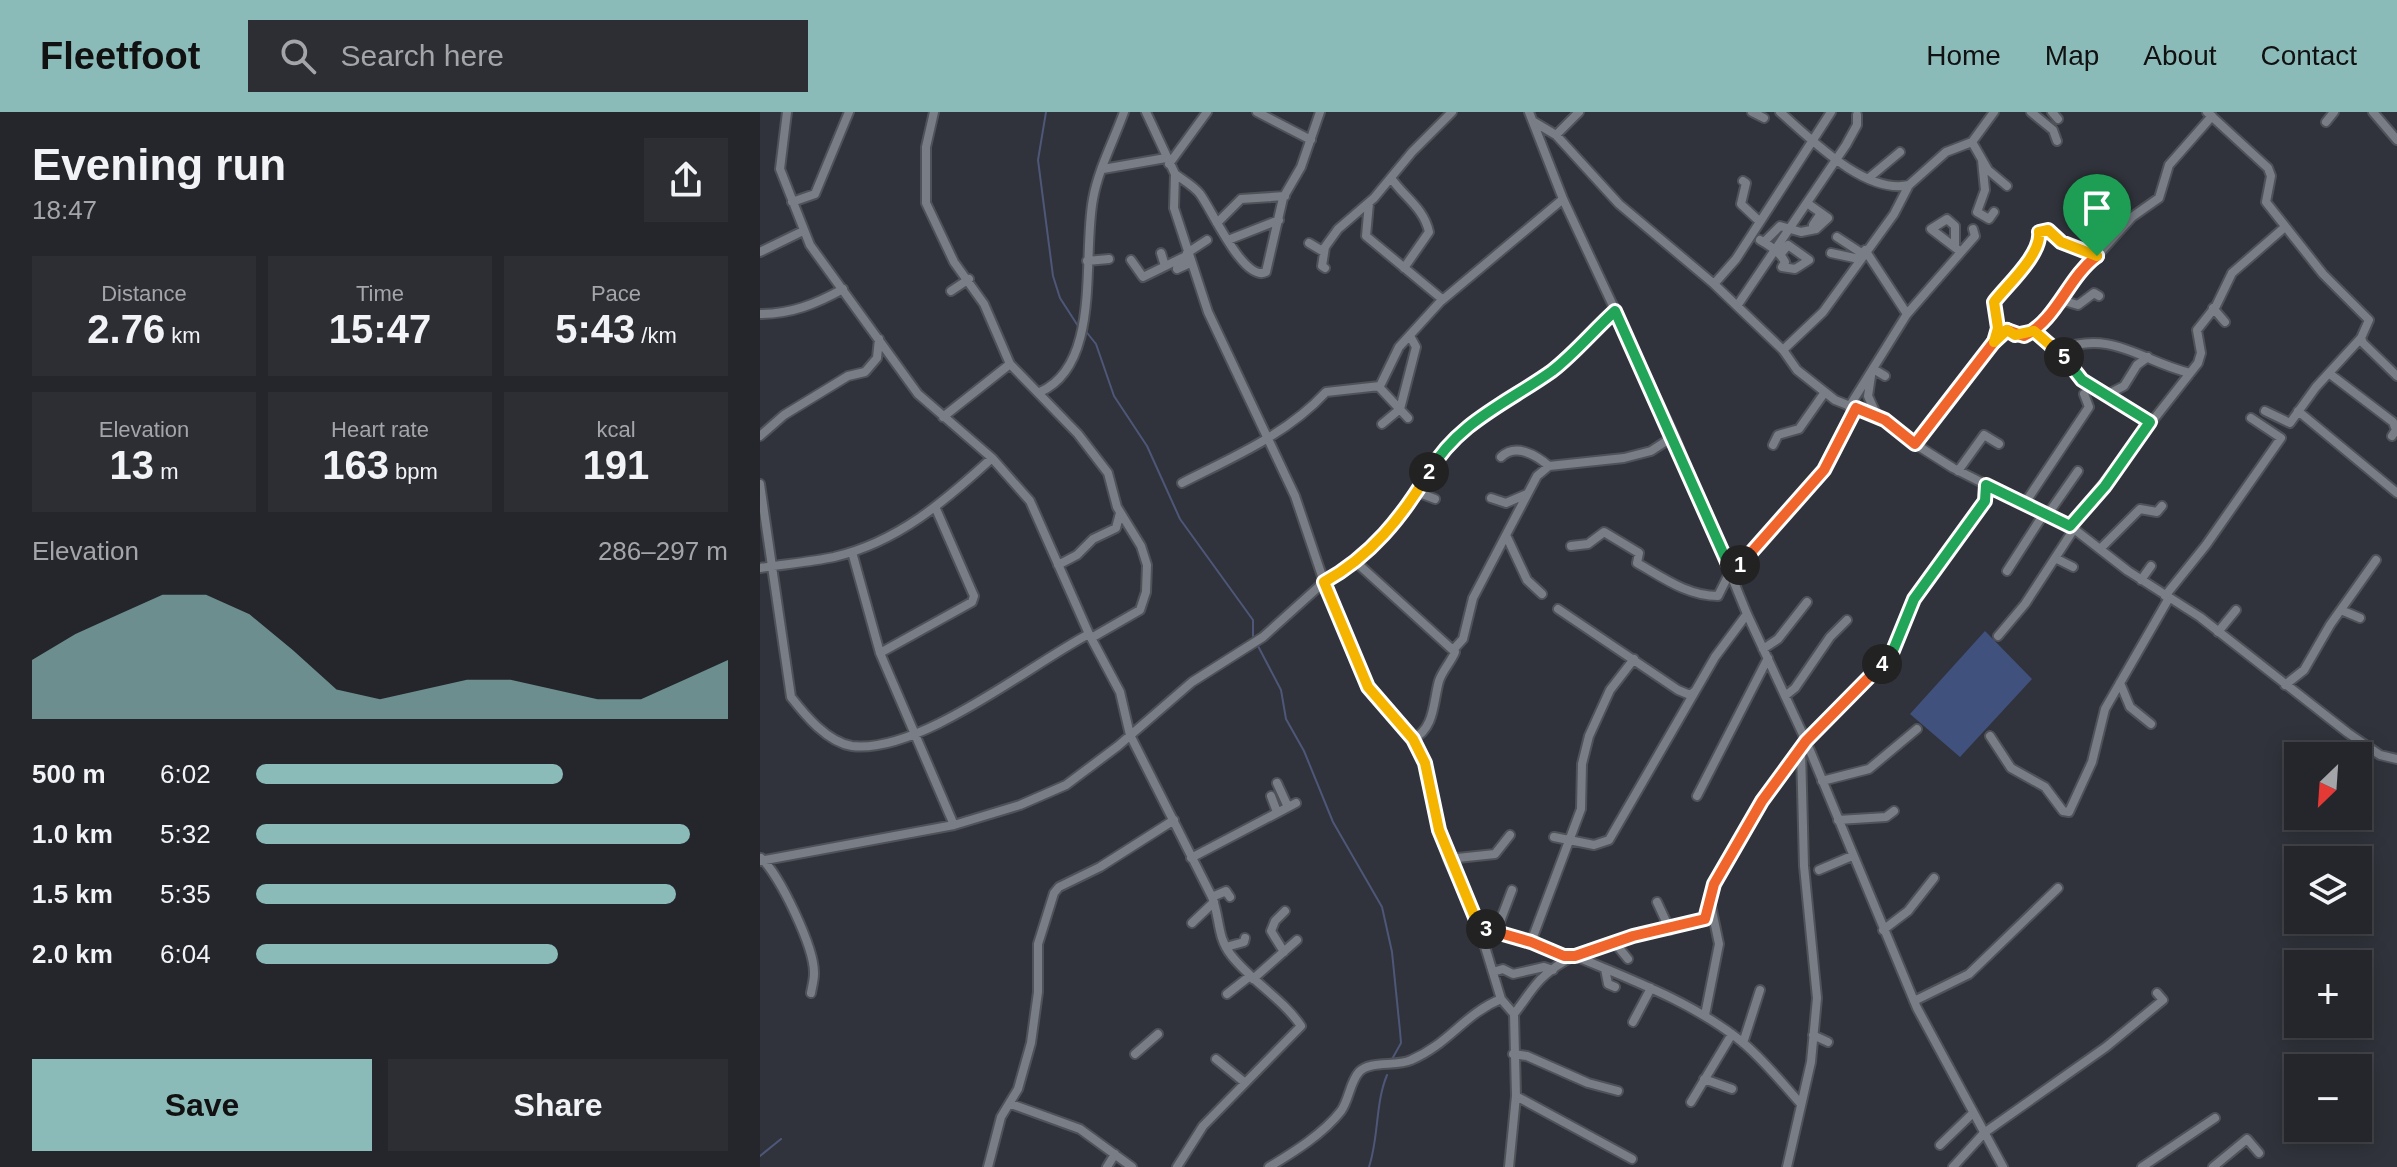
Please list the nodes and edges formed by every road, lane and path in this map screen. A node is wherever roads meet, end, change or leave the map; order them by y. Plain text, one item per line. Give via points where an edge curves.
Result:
1 (787, 112) edge
2 (849, 112) edge
3 (934, 112) edge
4 (1124, 112) edge
5 (1146, 112) edge
6 (1207, 112) edge
7 (1257, 112) edge
8 (1320, 112) edge
9 (1452, 112) edge
10 (1529, 112) edge
11 (1579, 112) edge
12 (1752, 112) edge
13 (1780, 112) edge
14 (1831, 112) edge
15 (1976, 112) edge
16 (2031, 112) edge
17 (2334, 112) edge
18 (2373, 112) edge
19 (2210, 114) edge
20 (1857, 115) dead end
21 (1990, 115) edge
22 (1764, 118) dead end
23 (1533, 121) junction
24 (2326, 122) dead end
25 (1556, 135) junction
26 (1311, 140) junction
27 (2397, 140) edge
28 (2057, 141) dead end
29 (1813, 142) junction
30 (1972, 142) junction
31 (1900, 152) dead end
32 (1982, 160) junction
33 (1167, 161) junction
34 (1835, 161) junction
35 (1103, 169) junction
36 (1175, 174) junction
37 (1870, 177) junction
38 (1391, 178) junction
39 (1743, 181) dead end
40 (1909, 185) junction
41 (2007, 186) dead end
42 (1285, 196) junction
43 (1563, 199) junction
44 (792, 202) junction
45 (1369, 202) junction
46 (1807, 203) junction
47 (1994, 212) dead end
48 (1279, 220) junction
49 (1759, 221) junction
50 (1217, 223) junction
51 (2285, 227) junction
52 (1973, 229) dead end
53 (1788, 230) junction
54 (803, 231) junction
55 (1837, 237) dead end
56 (1207, 240) dead end
57 (1228, 240) junction
58 (1309, 243) dead end
59 (760, 252) edge
60 (1324, 252) junction
61 (1777, 252) junction
62 (1161, 253) dead end
63 (1831, 253) dead end
64 (1863, 254) junction
65 (2097, 256) junction
66 (1188, 257) junction
67 (1109, 259) dead end
68 (1131, 260) dead end
69 (1087, 261) junction
70 (1165, 266) junction
71 (1325, 268) dead end
72 (1404, 268) junction
73 (1177, 269) dead end
74 (969, 279) junction
75 (1714, 284) junction
76 (843, 289) junction
77 (951, 291) dead end
78 (2099, 296) dead end
79 (1442, 299) junction
80 (2061, 300) junction
81 (1737, 306) junction
82 (2213, 308) junction
83 (1615, 311) junction
84 (760, 314) edge
85 (1907, 314) junction
86 (2225, 322) dead end
87 (2034, 331) junction
88 (1410, 336) junction
89 (879, 338) junction
90 (2361, 338) junction
91 (1994, 342) junction
92 (1783, 350) junction
93 (2058, 350) junction
94 (2148, 357) junction
95 (1010, 364) junction
96 (1873, 373) junction
97 (2190, 373) junction
98 (2330, 374) junction
99 (1885, 376) dead end
100 (2397, 376) edge
101 (1379, 387) junction
102 (1040, 392) junction
103 (1825, 392) junction
104 (2084, 394) dead end
105 (2106, 395) junction
106 (1852, 407) junction
107 (1400, 409) junction
108 (2265, 411) dead end
109 (2298, 411) junction
110 (1877, 416) junction
111 (943, 417) junction
112 (1408, 418) dead end
113 (2251, 418) dead end
114 (2150, 422) junction
115 (1382, 424) dead end
116 (2395, 432) edge
117 (760, 436) edge
118 (1674, 436) junction
119 (1270, 438) junction
120 (1915, 444) junction
121 (1999, 444) dead end
122 (1773, 445) dead end
123 (1501, 457) dead end
124 (992, 458) junction
125 (1546, 463) junction
126 (1958, 471) junction
127 (2078, 471) dead end
128 (1182, 483) dead end
129 (760, 484) edge
130 (1986, 485) junction
131 (1417, 492) junction
132 (2397, 493) edge
133 (1526, 496) junction
134 (1491, 498) dead end
135 (1435, 499) dead end
136 (1506, 503) junction
137 (2025, 503) junction
138 (1534, 505) dead end
139 (2162, 506) dead end
140 (936, 509) junction
141 (1120, 511) junction
142 (2047, 513) junction
143 (1515, 517) junction
144 (2072, 527) junction
145 (1506, 535) junction
146 (1571, 546) dead end
147 (2102, 547) junction
148 (852, 552) junction
149 (2055, 558) junction
150 (2376, 560) dead end
151 (1357, 563) junction
152 (1058, 565) junction
153 (773, 566) junction
154 (2151, 566) dead end
155 (2073, 567) dead end
156 (760, 568) edge
157 (1731, 571) junction
158 (2007, 571) dead end
159 (2141, 580) junction
160 (1324, 582) junction
161 (1542, 594) dead end
162 (2167, 597) junction
163 (1807, 602) dead end
164 (1558, 609) dead end
165 (2236, 610) dead end
166 (2341, 610) junction
167 (1747, 614) junction
168 (2360, 618) dead end
169 (1847, 620) dead end
170 (2218, 632) junction
171 (1091, 635) junction
172 (1998, 636) dead end
173 (1763, 649) junction
174 (1453, 650) junction
175 (880, 653) junction
176 (1768, 658) junction
177 (1634, 659) junction
178 (2120, 683) junction
179 (2285, 685) junction
180 (1696, 691) junction
181 (1785, 696) junction
182 (2151, 724) dead end
183 (1917, 729) dead end
184 (915, 731) junction
185 (1130, 735) junction
186 (1990, 736) dead end
187 (1413, 739) junction
188 (1804, 745) junction
189 (2397, 759) edge
190 (1822, 781) junction
191 (1277, 783) dead end
192 (1271, 796) dead end
193 (1697, 796) dead end
194 (1894, 811) dead end
195 (1277, 812) junction
196 (1174, 820) junction
197 (1838, 820) junction
198 (954, 825) junction
199 (1510, 835) dead end
200 (1554, 837) dead end
201 (1571, 843) junction
202 (1852, 856) junction
203 (1191, 858) junction
204 (1448, 859) junction
205 (761, 860) edge
206 (1819, 870) dead end
207 (1934, 878) dead end
208 (2058, 888) dead end
209 (1512, 890) dead end
210 (1230, 897) dead end
211 (1213, 900) junction
212 (1709, 900) junction
213 (1657, 902) dead end
214 (1285, 911) dead end
215 (1192, 923) dead end
216 (1479, 927) junction
217 (1670, 930) junction
218 (1883, 930) junction
219 (1496, 932) junction
220 (1245, 938) dead end
221 (1297, 940) dead end
222 (1531, 942) junction
223 (1615, 943) junction
224 (1226, 947) junction
225 (1284, 952) junction
226 (1575, 956) junction
227 (1628, 959) dead end
228 (1605, 969) junction
229 (1553, 970) junction
230 (1493, 972) junction
231 (1251, 977) junction
232 (1615, 987) dead end
233 (1651, 988) junction
234 (1760, 990) dead end
235 (811, 993) dead end
236 (2157, 993) dead end
237 (1227, 994) dead end
238 (1501, 999) junction
239 (1914, 1001) junction
240 (1514, 1014) junction
241 (1705, 1015) junction
242 (1633, 1022) dead end
243 (1158, 1034) dead end
244 (1732, 1034) junction
245 (1813, 1035) junction
246 (1828, 1042) dead end
247 (1743, 1043) junction
248 (1135, 1054) dead end
249 (1513, 1054) junction
250 (1216, 1059) dead end
251 (1704, 1079) junction
252 (1244, 1082) junction
253 (1732, 1089) dead end
254 (1618, 1091) dead end
255 (1516, 1096) junction
256 (1691, 1102) dead end
257 (1011, 1104) junction
258 (1801, 1104) junction
259 (1973, 1113) junction
260 (2215, 1118) dead end
261 (1984, 1133) junction
262 (1940, 1145) dead end
263 (2259, 1153) dead end
264 (1115, 1154) junction
265 (1632, 1159) dead end
266 (988, 1167) edge
267 (1107, 1167) edge
268 (1132, 1167) edge
269 (1177, 1167) edge
270 (1269, 1167) edge
271 (1509, 1167) edge
272 (1787, 1167) edge
273 (1953, 1167) edge
274 (2003, 1167) edge
275 (2142, 1167) edge
276 (2213, 1167) edge

1 - 44 street via 780,169
2 - 44 street via 815,194
3 - 74 street via 926,147 926,203 954,262
4 - 35 street
5 - 33 street
6 - 33 street
7 - 26 street
8 - 26 street
9 - 38 street
10 - 23 street
11 - 25 street
12 - 22 street
13 - 29 street
14 - 29 street
15 - 21 street
16 - 28 street via 2053,130
17 - 24 street
18 - 27 street
19 - 51 street via 2268,168 2266,202
19 - 65 street via 2168,167 2159,198 2132,217
20 - 34 street via 1857,125
21 - 30 street
23 - 25 street
23 - 43 street
25 - 75 street via 1619,204
26 - 42 street
29 - 34 street
29 - 49 street
30 - 32 street
30 - 40 street via 1946,152
31 - 37 street
32 - 41 street
32 - 47 street via 1985,190 1977,212 1989,219
33 - 35 street
33 - 36 street
34 - 37 street
34 - 46 street
35 - 69 street via 1093,197
36 - 50 street via 1198,191
36 - 66 street via 1174,208
37 - 40 street via 1893,186
38 - 45 street
38 - 72 street via 1427,219 1429,232
39 - 49 street via 1741,204
40 - 64 street
42 - 48 street
42 - 50 street via 1241,199
43 - 79 street
43 - 83 street
44 - 54 street
45 - 60 street via 1338,229
45 - 72 street via 1366,236
46 - 53 street
46 - 53 street via 1821,213 1813,225 1816,229
48 - 57 street
48 - 57 street via 1266,272 1260,275 1248,268
49 - 75 street
50 - 57 street
51 - 82 street via 2232,273
51 - 90 street via 2369,320
52 - 85 street via 1975,236 1958,249
53 - 61 street
53 - 61 street via 1776,227 1762,241
54 - 59 street
54 - 76 street
55 - 64 street
56 - 66 street
58 - 60 street
60 - 71 street
61 - 81 street
62 - 70 street
63 - 64 street
64 - 85 street
64 - 92 street via 1823,312
65 - 80 street via 2077,273
65 - 91 street via 2061,242 2048,230 2039,232 2028,258 1994,302
66 - 70 street
66 - 73 street
66 - 119 street via 1208,312
67 - 69 street
68 - 70 street via 1143,277
69 - 102 street via 1078,347 1061,380
72 - 79 street
74 - 77 street
74 - 95 street
75 - 81 street
76 - 84 street via 805,307
76 - 89 street
78 - 80 street via 2094,293 2078,305
79 - 88 street
80 - 87 street
81 - 92 street
82 - 86 street
82 - 97 street via 2197,330 2201,353
83 - 118 street
83 - 131 street via 1554,370 1461,432
85 - 96 street
87 - 91 street via 2015,335 2007,330
87 - 93 street
88 - 101 street
88 - 107 street via 1416,347
89 - 111 street via 918,394
89 - 117 street via 877,358 865,372 848,376 784,415
90 - 98 street
90 - 100 street
91 - 120 street
92 - 103 street via 1797,370
93 - 94 street via 2095,342
93 - 105 street via 2082,380
94 - 97 street
94 - 105 street via 2124,386
95 - 102 street
95 - 111 street
96 - 99 street
96 - 106 street
96 - 110 street via 1868,396
97 - 114 street
98 - 109 street
98 - 116 street via 2380,411
101 - 107 street
101 - 119 street via 1326,392
102 - 141 street via 1108,473
103 - 106 street
103 - 122 street via 1799,429 1778,435
104 - 137 street via 2089,407
105 - 114 street
106 - 110 street
106 - 157 street via 1824,470 1761,545
107 - 112 street
107 - 115 street
108 - 109 street via 2290,423
109 - 132 street
110 - 120 street
111 - 124 street
113 - 162 street via 2281,438
114 - 144 street
118 - 125 street via 1651,451 1624,458
118 - 157 street
119 - 128 street
119 - 160 street
120 - 126 street
121 - 126 street via 1984,435
123 - 125 street via 1512,451 1530,453
124 - 140 street
124 - 152 street via 1030,501
125 - 133 street
126 - 130 street
127 - 142 street
129 - 153 street
130 - 137 street
130 - 188 street via 1985,501 1914,599 1892,653
131 - 135 street
131 - 151 street
133 - 136 street
133 - 138 street
133 - 143 street
134 - 136 street
136 - 143 street
137 - 142 street
139 - 147 street via 2157,512 2140,509
140 - 148 street
140 - 175 street via 974,596 972,602
141 - 152 street via 1116,528
141 - 171 street via 1147,565 1144,601 1140,610
142 - 144 street
142 - 158 street
143 - 145 street
144 - 147 street
144 - 149 street
145 - 161 street via 1527,580
145 - 174 street via 1473,598 1463,639
146 - 157 street via 1588,544 1604,532 1639,553 1637,563 1655,574 1710,596 1718,596
147 - 159 street
148 - 153 street
148 - 175 street
149 - 155 street
149 - 172 street
150 - 166 street
151 - 160 street
151 - 174 street
152 - 171 street
153 - 156 street
153 - 184 street via 784,671 791,697 810,721 852,746
154 - 159 street
157 - 167 street
159 - 162 street
160 - 185 street via 1263,637 1192,682
160 - 187 street via 1368,687
162 - 170 street
162 - 178 street
163 - 173 street via 1778,639
164 - 177 street
165 - 170 street
166 - 168 street
166 - 179 street via 2304,670
167 - 173 street
167 - 180 street
169 - 181 street
170 - 179 street
171 - 184 street via 977,703
171 - 185 street via 1120,692
173 - 176 street
174 - 187 street via 1439,680 1436,708
175 - 184 street
176 - 181 street
176 - 193 street
177 - 180 street via 1678,690 1690,695
177 - 201 street via 1610,690 1586,746 1581,809
178 - 182 street via 2130,707
178 - 186 street via 2105,709 2092,762 2069,812 2045,787 2011,768
179 - 189 street via 2380,755
180 - 201 street via 1609,840
181 - 188 street
183 - 190 street via 1869,769
184 - 198 street
185 - 196 street
185 - 198 street via 1066,785
187 - 204 street via 1425,763
188 - 190 street
188 - 212 street via 1762,801
188 - 245 street via 1804,866 1816,978
190 - 197 street
191 - 195 street via 1292,805
192 - 195 street
194 - 197 street via 1886,817
195 - 203 street
196 - 203 street
196 - 257 street via 1054,893 1038,944 1031,1043
197 - 202 street
198 - 205 street
199 - 204 street via 1495,854
200 - 201 street
201 - 222 street
202 - 206 street
202 - 218 street
203 - 211 street
204 - 216 street
205 - 235 street via 770,867 802,933 813,964
207 - 218 street via 1908,911
208 - 239 street via 1969,974
209 - 219 street
210 - 211 street via 1226,891
211 - 215 street
211 - 224 street
212 - 217 street via 1705,919
212 - 241 street via 1719,944
213 - 217 street
214 - 225 street via 1271,931
216 - 219 street
216 - 230 street
217 - 223 street
218 - 239 street
219 - 222 street
220 - 224 street
221 - 225 street
222 - 226 street
223 - 226 street
223 - 227 street
224 - 231 street
225 - 231 street
226 - 228 street
226 - 229 street
228 - 232 street via 1608,984
228 - 233 street
229 - 230 street
229 - 240 street
230 - 238 street
231 - 237 street
231 - 252 street via 1301,1026
233 - 241 street
233 - 242 street
234 - 247 street
236 - 261 street via 2163,1000 2106,1047
238 - 240 street
238 - 270 street via 1477,1008 1437,1049 1401,1065 1373,1065 1358,1073 1339,1114
239 - 259 street
240 - 249 street
241 - 244 street
243 - 248 street
244 - 247 street
244 - 251 street
245 - 246 street
245 - 258 street
247 - 258 street
249 - 254 street
249 - 255 street
250 - 252 street
251 - 253 street
251 - 256 street
252 - 269 street via 1203,1126
255 - 265 street
255 - 271 street
257 - 264 street via 1080,1129
257 - 266 street via 1001,1117
258 - 272 street
259 - 261 street
259 - 262 street
260 - 275 street
261 - 273 street
261 - 274 street
263 - 276 street via 2247,1139
264 - 267 street
264 - 268 street

